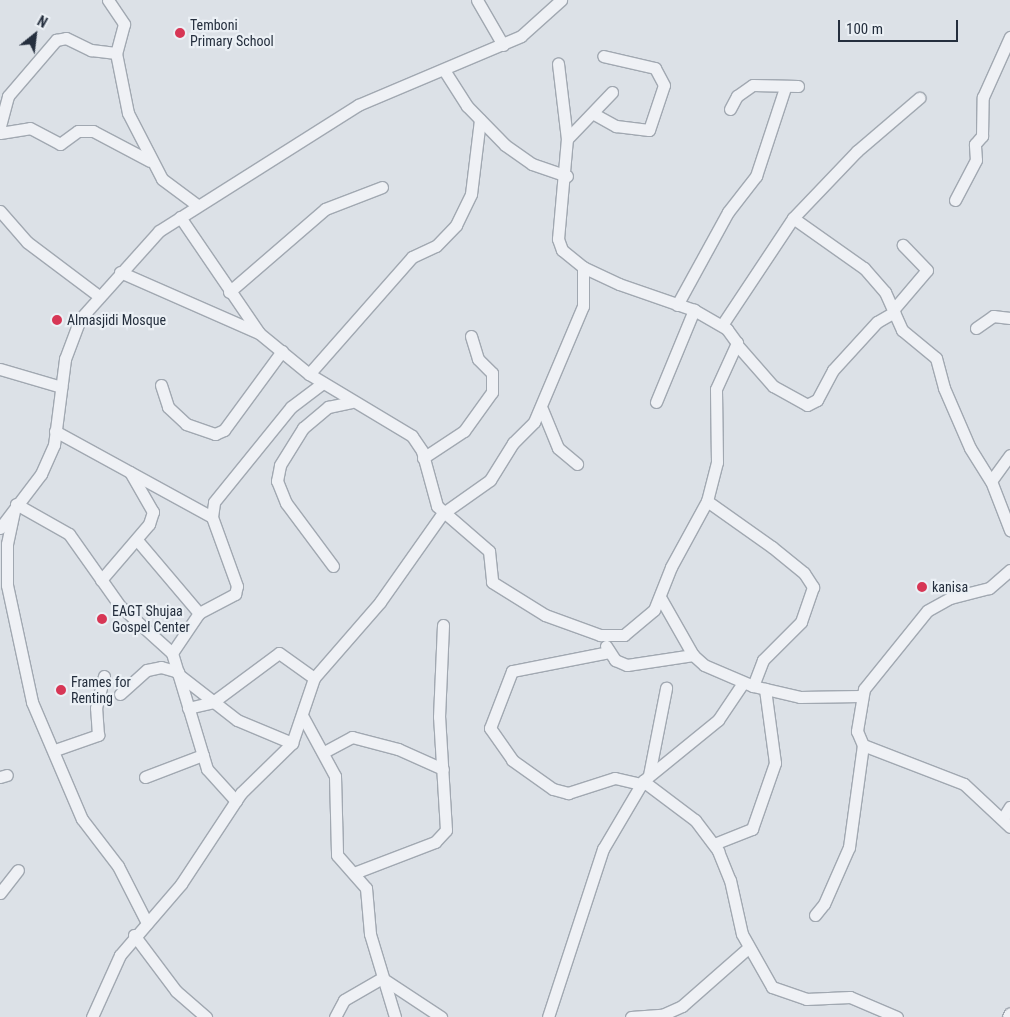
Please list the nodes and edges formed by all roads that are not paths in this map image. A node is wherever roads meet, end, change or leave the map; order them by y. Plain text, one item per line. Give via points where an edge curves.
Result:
1 (108, 0) edge
2 (478, 0) edge
3 (561, 0) edge
4 (1010, 37) edge
5 (503, 45) junction
6 (116, 53) junction
7 (604, 56) dead end
8 (558, 64) dead end
9 (444, 70) junction
10 (798, 86) dead end
11 (785, 88) junction
12 (612, 92) dead end
13 (4, 93) edge
14 (919, 98) dead end
15 (730, 109) dead end
16 (594, 114) junction
17 (480, 120) junction
18 (0, 126) edge
19 (0, 133) edge
20 (566, 139) junction
21 (150, 161) junction
22 (566, 176) junction
23 (382, 187) dead end
24 (955, 200) dead end
25 (196, 205) junction
26 (0, 211) edge
27 (180, 217) junction
28 (792, 218) junction
29 (903, 246) dead end
30 (582, 267) junction
31 (120, 272) junction
32 (229, 292) junction
33 (99, 296) junction
34 (677, 305) junction
35 (694, 310) junction
36 (894, 311) junction
37 (1010, 318) edge
38 (722, 325) junction
39 (976, 328) dead end
40 (259, 333) junction
41 (472, 336) dead end
42 (737, 345) junction
43 (282, 352) junction
44 (0, 369) edge
45 (309, 374) junction
46 (323, 383) junction
47 (161, 384) dead end
48 (61, 387) junction
49 (351, 402) junction
50 (656, 402) dead end
51 (542, 409) junction
52 (55, 431) junction
53 (1010, 455) edge
54 (423, 458) junction
55 (577, 464) dead end
56 (130, 472) junction
57 (991, 481) junction
58 (707, 502) junction
59 (15, 507) junction
60 (442, 514) junction
61 (212, 517) junction
62 (0, 528) edge
63 (1010, 530) edge
64 (137, 540) junction
65 (333, 566) dead end
66 (1010, 570) edge
67 (102, 580) junction
68 (660, 597) junction
69 (199, 613) junction
70 (443, 625) dead end
71 (600, 635) junction
72 (610, 652) junction
73 (172, 653) junction
74 (693, 655) junction
75 (178, 673) junction
76 (104, 676) dead end
77 (314, 678) junction
78 (748, 684) junction
79 (666, 688) dead end
80 (765, 689) junction
81 (120, 694) dead end
82 (860, 696) junction
83 (213, 702) junction
84 (188, 708) junction
85 (303, 717) junction
86 (292, 743) junction
87 (862, 744) junction
88 (54, 750) junction
89 (324, 752) junction
90 (203, 754) junction
91 (443, 769) junction
92 (145, 777) dead end
93 (645, 780) junction
94 (236, 801) junction
95 (1010, 808) edge
96 (1006, 823) edge
97 (714, 844) junction
98 (18, 870) dead end
99 (354, 872) junction
100 (0, 893) edge
101 (815, 915) dead end
102 (147, 923) junction
103 (134, 936) junction
104 (748, 948) junction
105 (382, 978) junction
106 (1010, 1013) edge
107 (92, 1017) edge
108 (206, 1017) edge
109 (335, 1017) edge
110 (395, 1017) edge
111 (441, 1017) edge
112 (548, 1017) edge
113 (631, 1017) edge
114 (897, 1017) edge
115 (1008, 1017) edge

1 - 6 street via 124,24
2 - 5 street
3 - 5 street via 534,26
4 - 24 street via 983,97 982,136 975,144 976,160
5 - 9 street
6 - 13 street via 91,50 66,38 56,40
6 - 21 street via 128,113
7 - 16 street via 656,68 664,85 649,130 616,126
8 - 20 street
9 - 17 street
9 - 25 street via 358,105
10 - 11 street
11 - 15 street via 753,85 737,96
11 - 34 street via 756,176 728,212
12 - 16 street
13 - 18 street
14 - 28 street via 857,151
16 - 20 street via 578,124
17 - 22 street via 532,164
17 - 45 street via 471,194 456,225 436,246 412,258
19 - 21 street via 30,128 60,144 78,131 93,131
20 - 22 street
21 - 25 street via 162,179
22 - 30 street via 558,239 566,257
23 - 32 street via 325,209
25 - 27 street
26 - 33 street via 27,242
27 - 31 street via 158,231
27 - 32 street
28 - 36 street via 864,268 885,292
28 - 38 street
29 - 36 street via 927,270
30 - 34 street
30 - 51 street via 583,306
31 - 33 street
31 - 40 street
32 - 40 street
33 - 48 street via 80,319 66,359
34 - 35 street
35 - 38 street
35 - 50 street
36 - 42 street via 878,322 833,370 817,400 807,405 773,386
36 - 57 street via 902,330 936,358 944,388 970,448
37 - 39 street via 993,316
38 - 42 street
40 - 43 street
41 - 54 street via 478,359 492,373 492,392 464,431
42 - 58 street via 716,389 717,462
43 - 45 street
43 - 47 street via 224,430 215,434 186,424 168,407
44 - 48 street
45 - 46 street
46 - 49 street
46 - 61 street via 291,407 242,462 214,502
48 - 52 street
49 - 54 street via 412,436
49 - 65 street via 328,407 303,428 280,466 277,481 286,503
51 - 55 street via 558,448
51 - 60 street via 490,480
52 - 56 street
52 - 59 street via 41,474
53 - 57 street
54 - 60 street via 432,497
56 - 61 street
56 - 64 street via 153,512
57 - 63 street
58 - 68 street via 670,567
58 - 78 street via 765,542 804,574 813,587 801,622 763,660
59 - 62 street
59 - 67 street via 69,534
59 - 88 street via 15,521 7,544 10,607 32,702
60 - 71 street via 489,551 492,582 508,595
60 - 77 street via 380,602
61 - 69 street via 237,586 235,594
64 - 67 street
64 - 69 street
66 - 82 street via 989,588 950,598 928,611
67 - 73 street via 134,622
68 - 71 street via 647,620 624,635
68 - 74 street
69 - 73 street
70 - 91 street via 439,717
71 - 72 street
72 - 74 street via 627,665
72 - 93 street via 512,671 490,728 512,760 553,789 568,793 615,778
73 - 75 street
74 - 78 street
75 - 81 street via 161,667 147,670
75 - 83 street
75 - 84 street
76 - 88 street via 96,708 98,735
77 - 83 street via 279,653
77 - 85 street via 305,697
78 - 80 street
78 - 93 street via 718,720
79 - 93 street
80 - 82 street via 800,697
80 - 97 street via 775,762 752,829
82 - 87 street via 858,731
83 - 84 street
83 - 86 street via 253,729
84 - 90 street
85 - 86 street
85 - 89 street
86 - 94 street
87 - 96 street via 942,772 964,784
87 - 101 street via 849,847 824,904
88 - 102 street via 82,819 118,866
89 - 91 street via 352,737 364,738
89 - 99 street via 339,798 337,855
90 - 92 street
90 - 94 street via 207,769
91 - 99 street via 449,822 443,838
93 - 97 street via 680,806
93 - 112 street via 594,866 583,919
94 - 102 street via 181,884
95 - 96 street
97 - 104 street via 730,880
98 - 100 street
99 - 105 street via 367,894 370,934
102 - 103 street
103 - 107 street via 120,955
103 - 108 street via 176,992
104 - 113 street via 682,1006 662,1015
104 - 114 street via 778,992 806,1000 850,997
105 - 109 street via 344,1000
105 - 110 street
105 - 111 street
106 - 115 street

